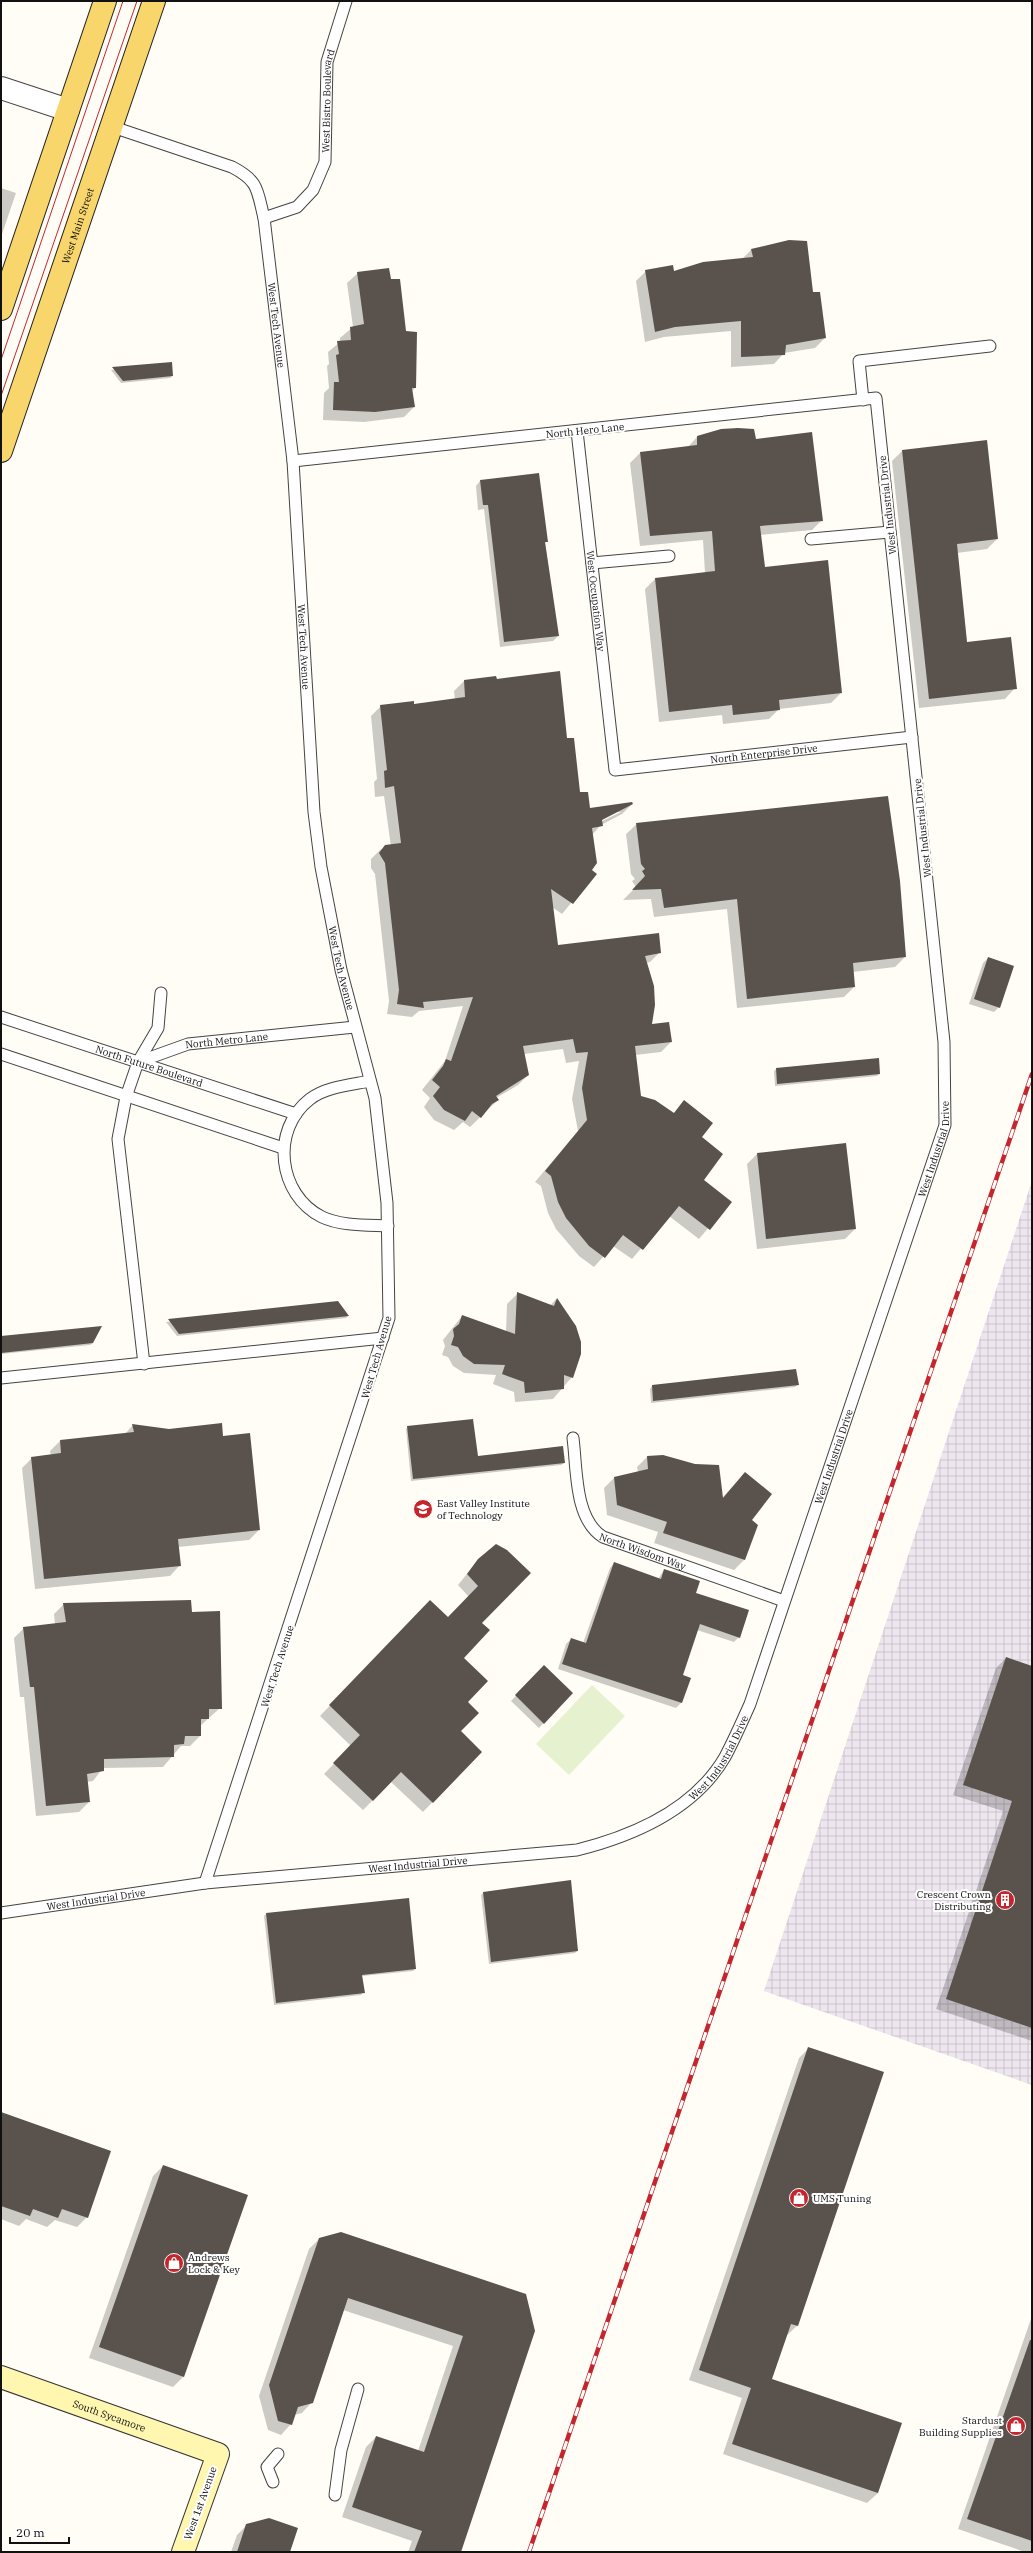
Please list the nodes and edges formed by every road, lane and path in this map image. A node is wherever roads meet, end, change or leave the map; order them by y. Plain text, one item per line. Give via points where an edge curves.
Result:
1 (105, 1) edge
2 (154, 1) edge
3 (346, 1) edge
4 (1, 88) edge
5 (68, 110) junction
6 (110, 126) junction
7 (264, 218) junction
8 (1, 309) edge
9 (990, 346) dead end
10 (876, 398) joint
11 (863, 400) junction
12 (577, 431) junction
13 (1, 451) edge
14 (293, 461) junction
15 (890, 532) junction
16 (811, 539) dead end
17 (670, 556) dead end
18 (592, 563) junction
19 (912, 737) junction
20 (615, 770) joint
21 (161, 992) dead end
22 (1, 1018) edge
23 (355, 1026) junction
24 (1, 1054) edge
25 (138, 1062) junction
26 (370, 1082) junction
27 (126, 1097) junction
28 (296, 1114) junction
29 (283, 1148) junction
30 (388, 1226) junction
31 (383, 1338) junction
32 (144, 1364) junction
33 (1, 1378) edge
34 (573, 1438) dead end
35 (784, 1601) junction
36 (205, 1883) junction
37 (1, 1913) edge
38 (1, 2377) edge
39 (358, 2389) dead end
40 (218, 2454) joint
41 (278, 2454) dead end
42 (273, 2482) dead end
43 (335, 2495) dead end
44 (183, 2552) edge

1 - 5 main road
2 - 6 main road, West Main Street
3 - 7 lane, West Bistro Boulevard via 328,62 325,162 313,190 297,207
4 - 5 street
5 - 8 main road
6 - 7 lane, West Tech Avenue via 246,174 255,183
6 - 13 main road, West Main Street
7 - 14 lane, West Tech Avenue
9 - 11 lane via 859,361
10 - 11 lane, North Hero Lane
10 - 15 lane, West Industrial Drive
11 - 12 lane, North Hero Lane
12 - 14 lane, North Hero Lane
12 - 18 lane, West Occupation Way
14 - 23 lane, West Tech Avenue via 318,845 341,970
15 - 16 lane
15 - 19 lane, West Industrial Drive
17 - 18 lane
18 - 20 lane, West Occupation Way
19 - 20 lane, North Enterprise Drive
19 - 35 lane, West Industrial Drive via 944,1042 945,1125
21 - 25 lane via 158,1028
22 - 25 lane, North Future Boulevard
23 - 25 lane, North Metro Lane via 188,1044
23 - 26 lane, West Tech Avenue
24 - 27 lane
25 - 27 lane
25 - 28 lane, North Future Boulevard
26 - 28 lane via 326,1091 309,1100
26 - 30 lane, West Tech Avenue via 375,1098
27 - 29 lane
27 - 32 lane via 118,1139
28 - 29 lane
29 - 30 lane via 284,1169 293,1189 305,1206 322,1217 341,1222
30 - 31 lane, West Tech Avenue via 389,1318
31 - 32 lane
31 - 36 lane, West Tech Avenue
32 - 33 lane
34 - 35 lane, North Wisdom Way via 582,1512 594,1531 603,1537
35 - 36 lane, West Industrial Drive via 750,1704 724,1758 694,1797 615,1841 577,1850
36 - 37 lane, West Industrial Drive
38 - 40 street, South Sycamore
39 - 43 lane via 341,2450
40 - 44 street, West 1st Avenue
41 - 42 lane via 267,2467

